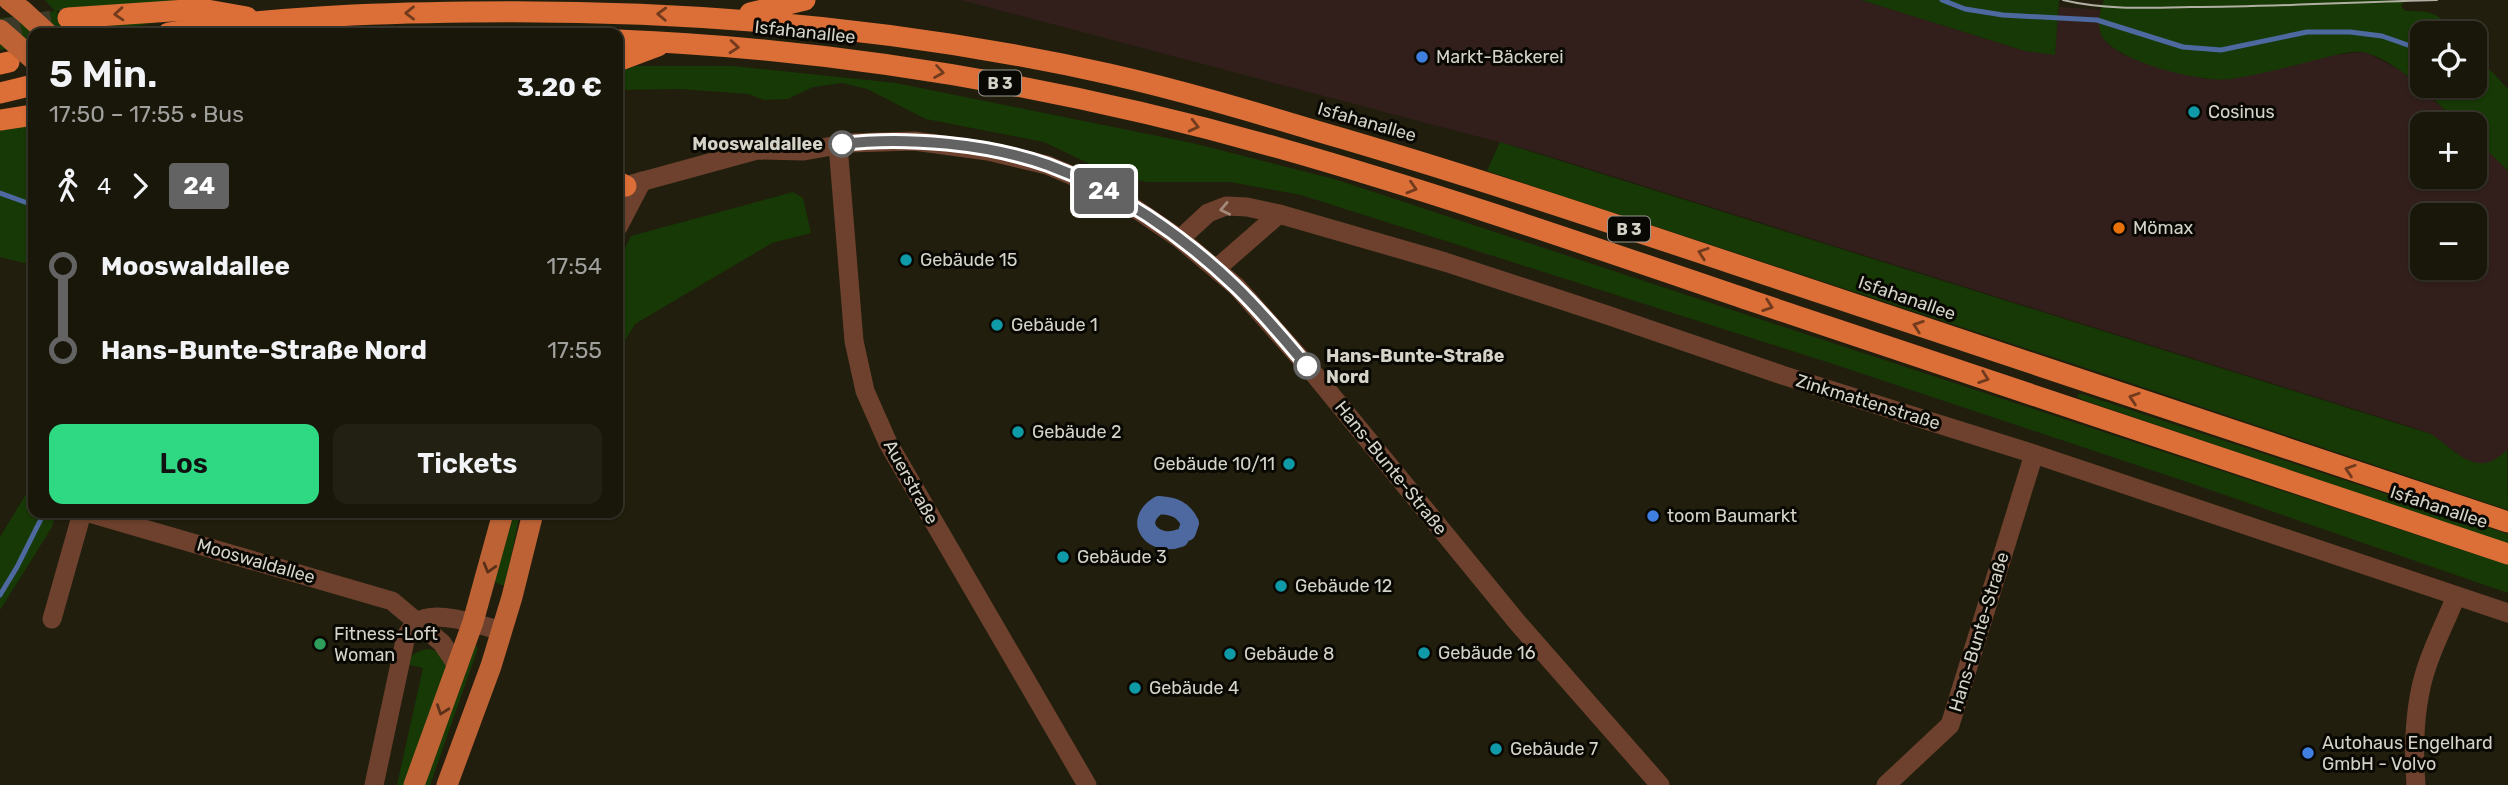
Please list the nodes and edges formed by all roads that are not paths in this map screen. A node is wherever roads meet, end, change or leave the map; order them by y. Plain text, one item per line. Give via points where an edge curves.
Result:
1 (9, 0) edge
2 (805, 0) edge
3 (730, 18) junction
4 (68, 19) tunnel mouth
5 (270, 21) junction
6 (41, 28) edge
7 (210, 28) edge
8 (0, 30) edge
9 (623, 40) edge
10 (666, 43) junction
11 (28, 55) edge
12 (623, 59) edge
13 (28, 86) edge
14 (0, 93) edge
15 (28, 116) edge
16 (0, 120) edge
17 (838, 145) junction
18 (626, 184) edge
19 (623, 202) edge
20 (1279, 214) junction
21 (1180, 239) junction
22 (1216, 269) junction
23 (2034, 454) junction
24 (81, 518) edge
25 (106, 518) edge
26 (502, 518) edge
27 (532, 518) edge
28 (2508, 522) edge
29 (2508, 554) edge
30 (2456, 596) junction
31 (2508, 614) edge
32 (52, 619) dead end
33 (418, 621) junction
34 (473, 622) junction
35 (501, 631) junction
36 (458, 667) junction
37 (374, 785) edge
38 (414, 785) edge
39 (447, 785) edge
40 (1087, 785) edge
41 (1660, 785) edge
42 (1886, 785) edge
43 (2416, 785) edge

1 - 6 main road, bridge
2 - 3 highway
3 -> 5 highway, Isfahanallee / B 3 via 512,11
28 -> 3 highway, Isfahanallee / B 3 via 1491,182 1229,105 1012,54 824,26
5 -> 4 highway via 201,9
5 - 7 highway, Isfahanallee / B 3
8 - 11 main road, bridge
9 - 10 highway, Isfahanallee / B 3
10 - 12 highway
10 -> 29 highway, Isfahanallee / B 3 via 789,52 958,75 1115,107 1275,147 1485,211
13 - 14 highway
15 - 16 highway
17 - 18 street, Hans-Bunte-Straße via 804,151 757,150
17 - 21 street, Hans-Bunte-Straße via 914,141 1047,165 1133,207
17 - 40 street, Auerstraße via 854,341 864,391 888,443
18 - 19 street, Hans-Bunte-Straße
20 -> 21 street, Zinkmattenstraße via 1226,206 1208,214
20 - 22 street
20 - 23 street, Zinkmattenstraße via 1445,262
21 - 22 street, Hans-Bunte-Straße
22 - 41 street, Hans-Bunte-Straße via 1310,369 1517,622
23 - 30 street, Zinkmattenstraße
23 - 42 street, Hans-Bunte-Straße via 1950,725
24 - 32 street
25 - 33 street, Mooswaldallee via 392,601
26 -> 34 main road
27 - 35 main road
30 - 31 street, Zinkmattenstraße
30 - 43 street via 2426,667 2414,742
33 - 34 street
33 - 36 street, Mooswaldallee via 442,643
33 - 37 street via 406,636
34 - 35 street
34 - 36 main road
35 - 39 main road
36 -> 38 main road

